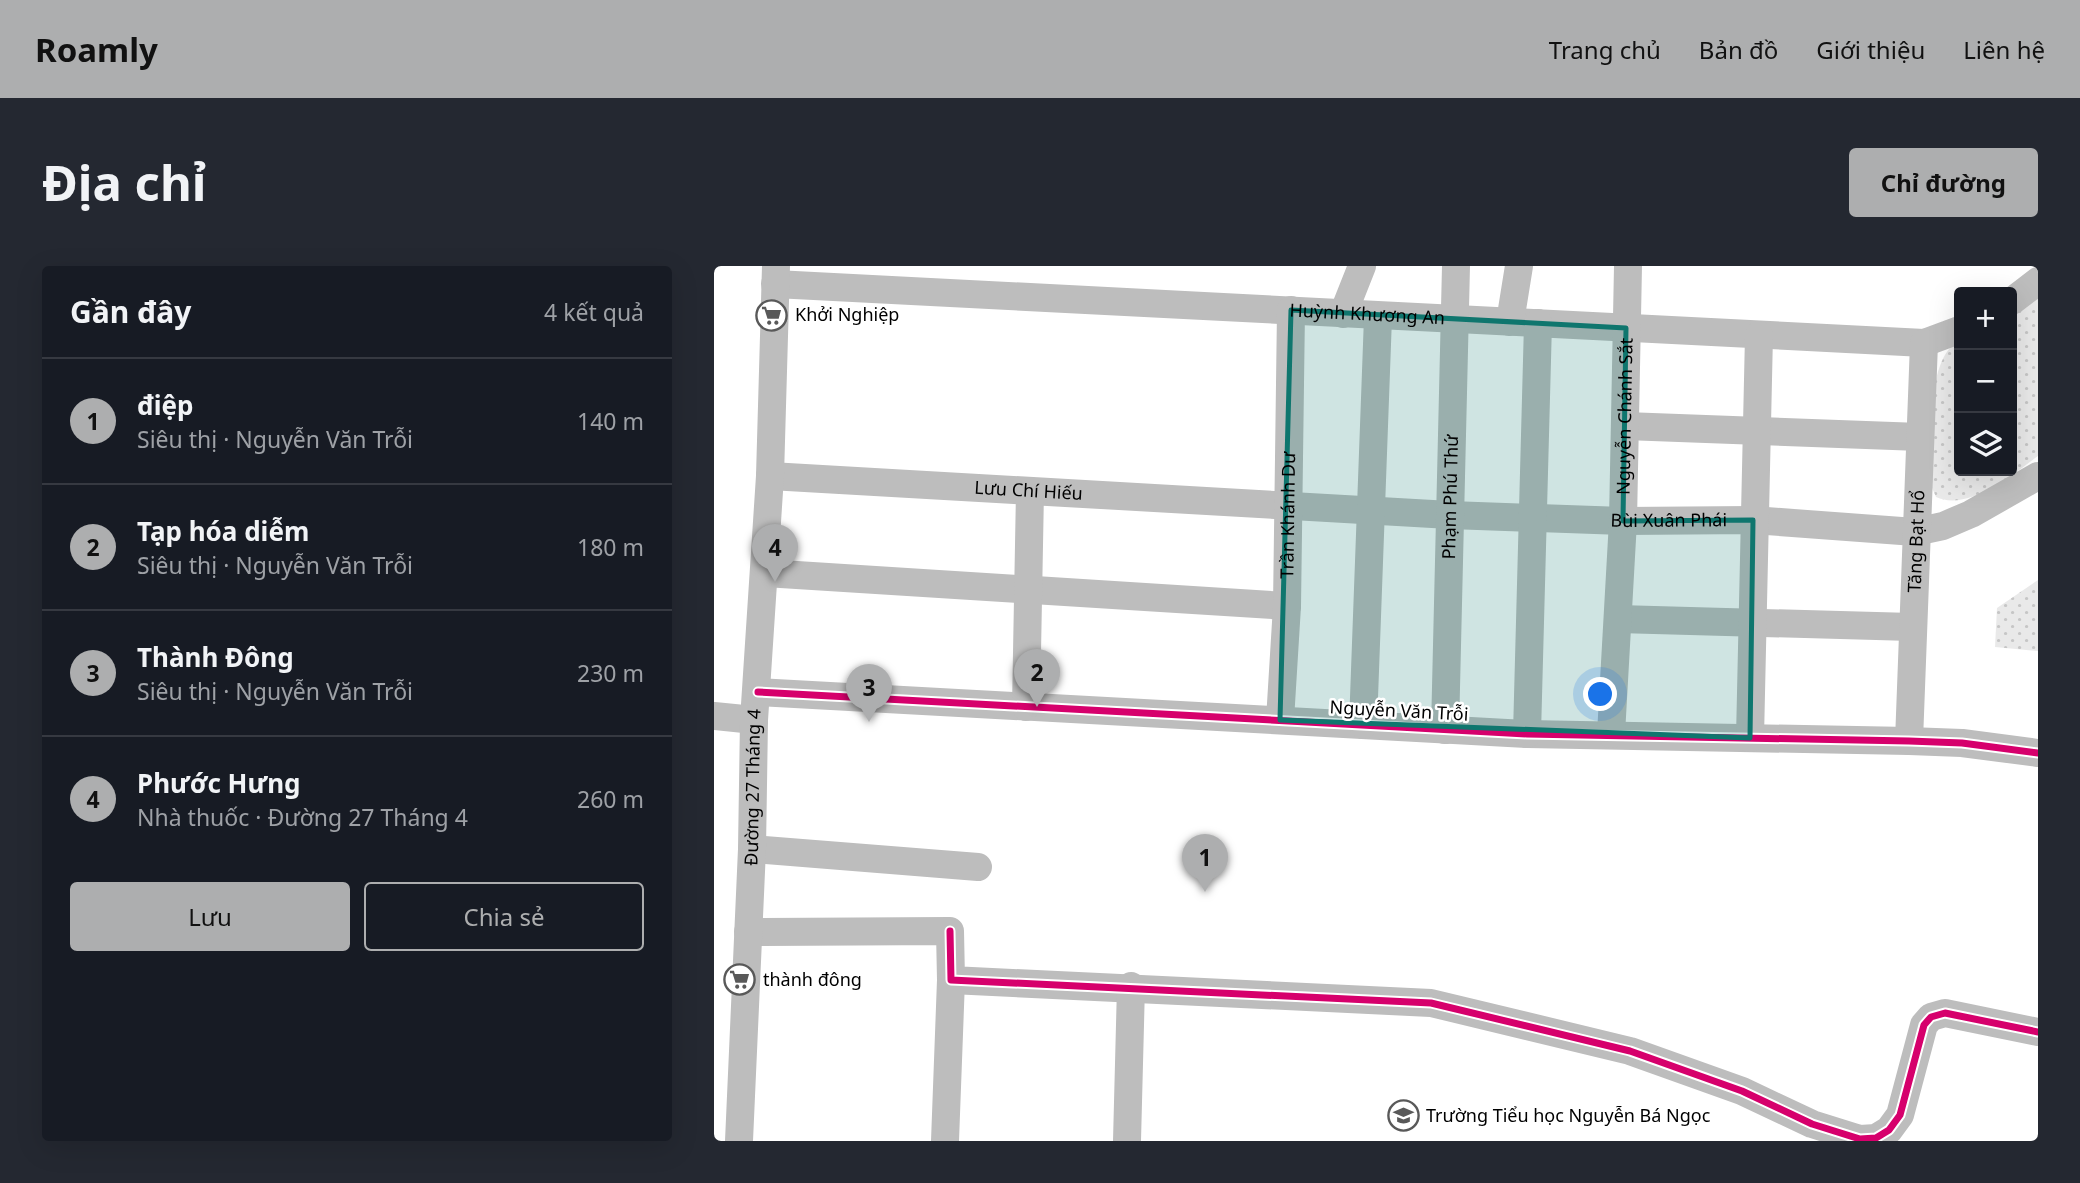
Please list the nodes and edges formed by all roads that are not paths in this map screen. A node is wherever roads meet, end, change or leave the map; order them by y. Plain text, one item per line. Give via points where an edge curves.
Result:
1 (1362, 266) edge
2 (1456, 266) edge
3 (1519, 266) edge
4 (1628, 266) edge
5 (775, 275) edge
6 (2038, 281) edge
7 (2017, 297) edge
8 (1291, 310) junction
9 (1343, 314) junction
10 (1378, 317) junction
11 (1455, 319) junction
12 (1510, 322) junction
13 (1538, 323) junction
14 (1626, 328) junction
15 (1954, 332) edge
16 (1759, 335) junction
17 (1924, 343) junction
18 (1625, 426) junction
19 (1756, 431) junction
20 (1920, 437) junction
21 (770, 476) junction
22 (2038, 476) edge
23 (1030, 491) junction
24 (1287, 505) junction
25 (1371, 511) junction
26 (1450, 515) junction
27 (1533, 518) junction
28 (1753, 520) junction
29 (1623, 521) junction
30 (1915, 531) junction
31 (765, 573) junction
32 (1029, 590) junction
33 (1287, 606) junction
34 (1618, 619) junction
35 (1752, 623) junction
36 (1912, 627) junction
37 (758, 692) junction
38 (1026, 707) junction
39 (714, 716) edge
40 (754, 720) junction
41 (1280, 720) junction
42 (1363, 725) junction
43 (1445, 730) junction
44 (1527, 734) junction
45 (1611, 734) junction
46 (1750, 738) junction
47 (1909, 741) junction
48 (2038, 752) edge
49 (752, 849) junction
50 (978, 867) dead end
51 (748, 932) junction
52 (951, 980) junction
53 (1131, 986) junction
54 (2038, 1032) edge
55 (739, 1141) edge
56 (945, 1141) edge
57 (1127, 1141) edge

1 - 9 street
2 - 11 street, Phạm Phú Thứ
3 - 12 street
4 - 14 street, Nguyễn Chánh Sắt
5 - 8 street, Huỳnh Khương An
5 - 21 street, Đường 27 Tháng 4
6 - 7 street
8 - 9 street, Huỳnh Khương An
8 - 24 street, Trần Khánh Dư
9 - 10 street, Huỳnh Khương An
10 - 11 street, Huỳnh Khương An
10 - 25 street
11 - 12 street, Huỳnh Khương An
11 - 26 street, Phạm Phú Thứ
12 - 13 street, Huỳnh Khương An
13 - 14 street, Huỳnh Khương An
13 - 27 street
14 - 16 street, Huỳnh Khương An
14 - 18 street, Nguyễn Chánh Sắt
15 - 17 street, Huỳnh Khương An
16 - 17 street, Huỳnh Khương An
16 - 19 street
17 - 20 street, Tăng Bạt Hổ
18 - 19 street
18 - 29 street, Nguyễn Chánh Sắt
19 - 20 street
19 - 28 street
20 - 30 street, Tăng Bạt Hổ
21 - 23 street, Lưu Chí Hiếu
21 - 31 street, Đường 27 Tháng 4
22 - 30 street, Bùi Xuân Phái via 1971,514
23 - 24 street, Lưu Chí Hiếu
23 - 32 street
24 - 25 street, Bùi Xuân Phái
24 - 33 street, Trần Khánh Dư
25 - 26 street, Bùi Xuân Phái
25 - 42 street
26 - 27 street, Bùi Xuân Phái
26 - 43 street, Phạm Phú Thứ
27 - 29 street, Bùi Xuân Phái
27 - 44 street
28 - 29 street, Bùi Xuân Phái
28 - 30 street, Bùi Xuân Phái
28 - 35 street
29 - 34 street, Nguyễn Chánh Sắt
30 - 36 street, Tăng Bạt Hổ
31 - 32 street
31 - 37 street, Đường 27 Tháng 4
32 - 33 street
32 - 38 street
33 - 41 street, Trần Khánh Dư
34 - 35 street
34 - 45 street, Nguyễn Chánh Sắt
35 - 36 street
35 - 46 street
36 - 47 street, Tăng Bạt Hổ
37 - 38 street, Nguyễn Văn Trỗi
37 - 40 street, Đường 27 Tháng 4
38 - 41 street, Nguyễn Văn Trỗi
39 - 40 street
40 - 49 street, Đường 27 Tháng 4
41 - 42 street, Nguyễn Văn Trỗi
42 - 43 street, Nguyễn Văn Trỗi
43 - 44 street, Nguyễn Văn Trỗi
44 - 45 street, Nguyễn Văn Trỗi
45 - 46 street, Nguyễn Văn Trỗi
46 - 47 street, Nguyễn Văn Trỗi
47 - 48 street, Nguyễn Văn Trỗi
49 - 50 street
49 - 51 street, Đường 27 Tháng 4
51 - 52 street via 950,931
51 - 55 street, Đường 27 Tháng 4
52 - 53 street
52 - 56 street
53 - 54 street via 1395,1000 1496,1016 1630,1051 1860,1139 1876,1138 1900,1115 1924,1025 1931,1017 1945,1013
53 - 57 street

